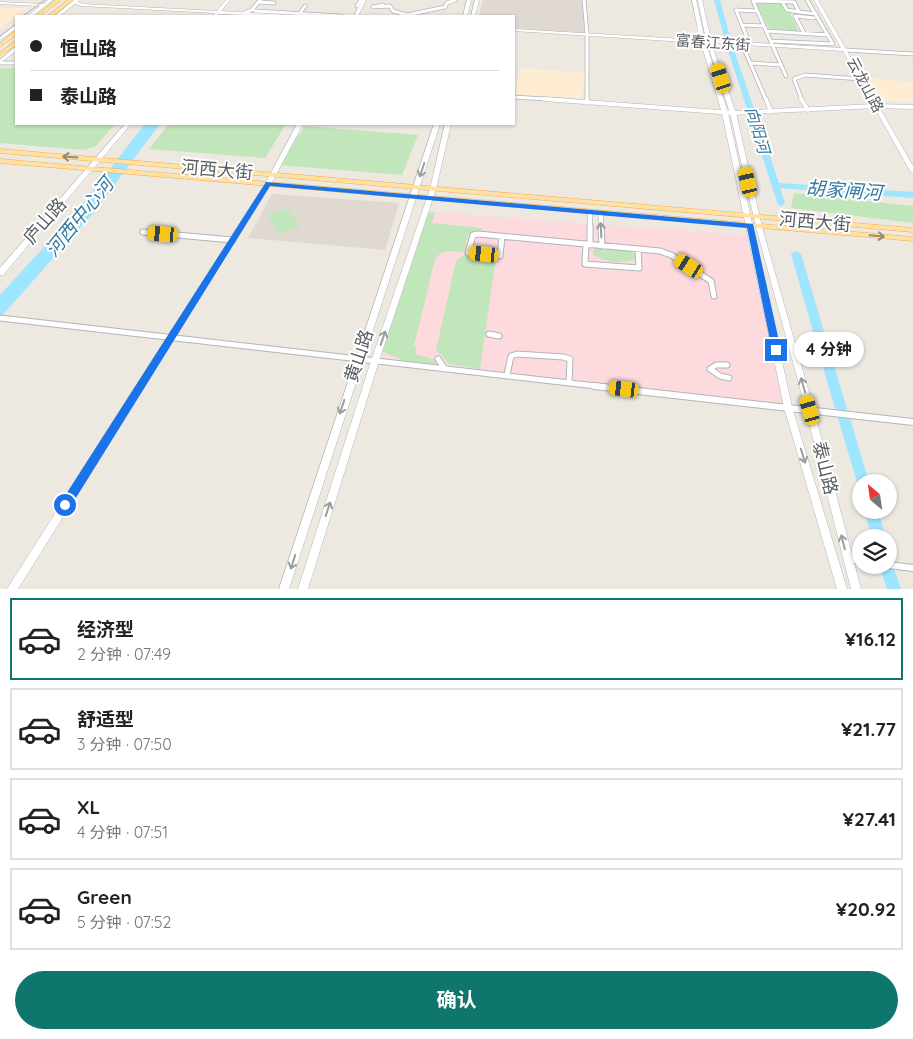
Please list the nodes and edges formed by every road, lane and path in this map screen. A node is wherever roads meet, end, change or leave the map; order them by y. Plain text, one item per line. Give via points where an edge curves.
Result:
1 (51, 0) edge
2 (59, 0) edge
3 (228, 0) edge
4 (362, 0) edge
5 (455, 0) edge
6 (469, 0) edge
7 (477, 0) edge
8 (584, 0) edge
9 (694, 0) edge
10 (700, 0) edge
11 (807, 0) edge
12 (816, 0) edge
13 (75, 1) edge
14 (259, 1) edge
15 (390, 1) edge
16 (776, 1) edge
17 (274, 2) dead end
18 (782, 2) junction
19 (0, 3) edge
20 (45, 5) junction
21 (383, 5) dead end
22 (305, 6) dead end
23 (357, 6) dead end
24 (390, 6) junction
25 (254, 11) dead end
26 (758, 11) junction
27 (301, 12) junction
28 (799, 12) junction
29 (217, 14) edge
30 (246, 14) edge
31 (31, 15) edge
32 (39, 15) edge
33 (52, 15) edge
34 (58, 15) edge
35 (268, 15) edge
36 (299, 15) edge
37 (331, 15) edge
38 (356, 15) edge
39 (403, 15) edge
40 (410, 15) edge
41 (465, 15) edge
42 (473, 15) edge
43 (817, 16) junction
44 (827, 18) junction
45 (742, 25) junction
46 (764, 26) junction
47 (15, 28) edge
48 (515, 30) edge
49 (767, 31) junction
50 (804, 33) junction
51 (15, 34) edge
52 (587, 34) junction
53 (828, 35) junction
54 (0, 39) edge
55 (748, 40) dead end
56 (706, 42) junction
57 (15, 44) edge
58 (742, 44) junction
59 (773, 44) junction
60 (0, 46) edge
61 (15, 50) edge
62 (846, 50) junction
63 (913, 54) edge
64 (0, 56) edge
65 (0, 62) edge
66 (15, 63) edge
67 (752, 63) junction
68 (781, 65) junction
69 (786, 76) dead end
70 (861, 78) junction
71 (515, 97) edge
72 (587, 103) junction
73 (875, 106) junction
74 (913, 107) edge
75 (808, 110) junction
76 (771, 112) junction
77 (729, 113) junction
78 (127, 125) edge
79 (299, 125) edge
80 (437, 125) edge
81 (448, 125) edge
82 (0, 151) edge
83 (99, 159) junction
84 (0, 161) edge
85 (90, 170) junction
86 (913, 171) edge
87 (273, 175) junction
88 (268, 184) junction
89 (415, 192) junction
90 (432, 193) junction
91 (590, 213) junction
92 (601, 213) junction
93 (748, 216) junction
94 (756, 217) junction
95 (755, 227) junction
96 (913, 230) edge
97 (143, 232) dead end
98 (502, 236) junction
99 (913, 239) edge
100 (233, 240) junction
101 (588, 244) junction
102 (602, 246) junction
103 (638, 249) junction
104 (0, 273) edge
105 (714, 296) dead end
106 (0, 318) edge
107 (489, 334) dead end
108 (499, 336) dead end
109 (172, 338) junction
110 (358, 357) junction
111 (438, 359) dead end
112 (375, 361) junction
113 (727, 365) dead end
114 (445, 368) junction
115 (507, 376) junction
116 (729, 378) dead end
117 (569, 382) junction
118 (788, 407) junction
119 (810, 410) junction
120 (913, 422) edge
121 (848, 559) junction
122 (852, 560) edge
123 (897, 566) edge
124 (913, 568) edge
125 (12, 589) edge
126 (284, 589) edge
127 (302, 589) edge
128 (842, 589) edge
129 (856, 589) edge

1 - 20 street
2 - 32 main road
3 - 29 street
4 - 23 street
4 - 38 street
5 - 40 street via 446,2 446,7
6 - 41 street
7 - 42 street
8 - 52 street
9 - 56 street, 泰山路
10 - 56 street, 泰山路
11 - 43 street
12 - 44 street, 云龙山路
13 - 29 street via 82,5
13 - 33 main road
13 - 34 street
14 - 17 street
14 - 30 street
15 - 24 street
16 - 18 street
16 - 26 street via 753,1
18 - 28 street via 787,10
18 - 28 street via 794,2
19 - 20 street
20 - 31 street
21 - 24 street via 373,7
22 - 27 street
24 - 39 street via 392,11
25 - 27 street
26 - 45 street via 736,10
26 - 46 street
27 - 36 street
27 - 37 street
28 - 43 street
29 - 30 street
30 - 35 street
43 - 44 street
43 - 50 street via 795,16
43 - 53 street
44 - 62 street, 云龙山路
45 - 46 street
45 - 55 street
46 - 49 street
47 - 54 street
48 - 52 street, 富春江东街
49 - 50 street
49 - 59 street
50 - 53 street
51 - 60 main road
52 - 56 street, 富春江东街
52 - 72 street
53 - 59 street via 831,45
56 - 58 street, 富春江东街
56 - 77 street, 泰山路
57 - 64 main road
58 - 59 street, 富春江东街
58 - 67 street
59 - 62 street, 富春江东街
59 - 68 street
61 - 65 street
62 - 63 street, 富春江东街
62 - 70 street, 云龙山路
65 - 66 street
67 - 68 street
67 - 76 street
68 - 69 street
70 - 73 street, 云龙山路
70 - 75 street via 805,75 794,79 798,94
71 - 72 street
72 - 77 street
73 - 74 street
73 - 75 street
73 - 86 street, 云龙山路
75 - 76 street
76 - 77 street
77 - 93 street, 泰山路
77 - 94 street, 泰山路
78 - 83 street, 庐山路
79 - 87 street
80 -> 89 street, 黄山路
81 - 90 street, 黄山路
83 -> 82 main road, 河西大街
83 - 85 street, 庐山路
83 - 87 main road, 河西大街
84 - 85 main road, 河西大街
85 - 88 main road, 河西大街
85 - 104 street, 庐山路
87 - 88 street
87 - 89 main road, 河西大街
88 - 89 main road, 河西大街
88 - 100 street
89 - 90 main road, 河西大街
89 - 110 street, 黄山路
90 - 91 main road, 河西大街
90 - 93 main road, 河西大街
112 -> 90 street, 黄山路
91 - 92 main road, 河西大街
91 - 101 street
92 - 95 main road, 河西大街
102 -> 92 street
93 - 94 main road, 河西大街
93 - 95 street, 泰山路
94 - 95 street, 泰山路
94 - 96 main road, 河西大街
95 -> 99 main road, 河西大街
95 - 118 street, 泰山路
119 -> 95 street, 泰山路
97 - 100 street
98 - 98 street via 500,256 468,253 474,235
98 - 101 street
100 - 109 street
101 - 102 street
101 - 103 street via 585,264 639,268
102 - 103 street
103 - 105 street via 670,255 711,281
106 - 109 street
107 - 108 street
109 - 110 street
109 - 125 street
110 - 112 street
110 -> 126 street, 黄山路
111 - 114 street
112 - 114 street
127 -> 112 street, 黄山路
113 - 116 street via 716,365 710,369
114 - 115 street
115 - 117 street
115 - 117 street via 511,356 563,357 570,359
117 - 118 street
118 - 119 street
118 -> 128 street, 泰山路
119 - 120 street
121 -> 119 street, 泰山路
121 - 122 street
121 - 129 street, 泰山路
123 - 124 street

